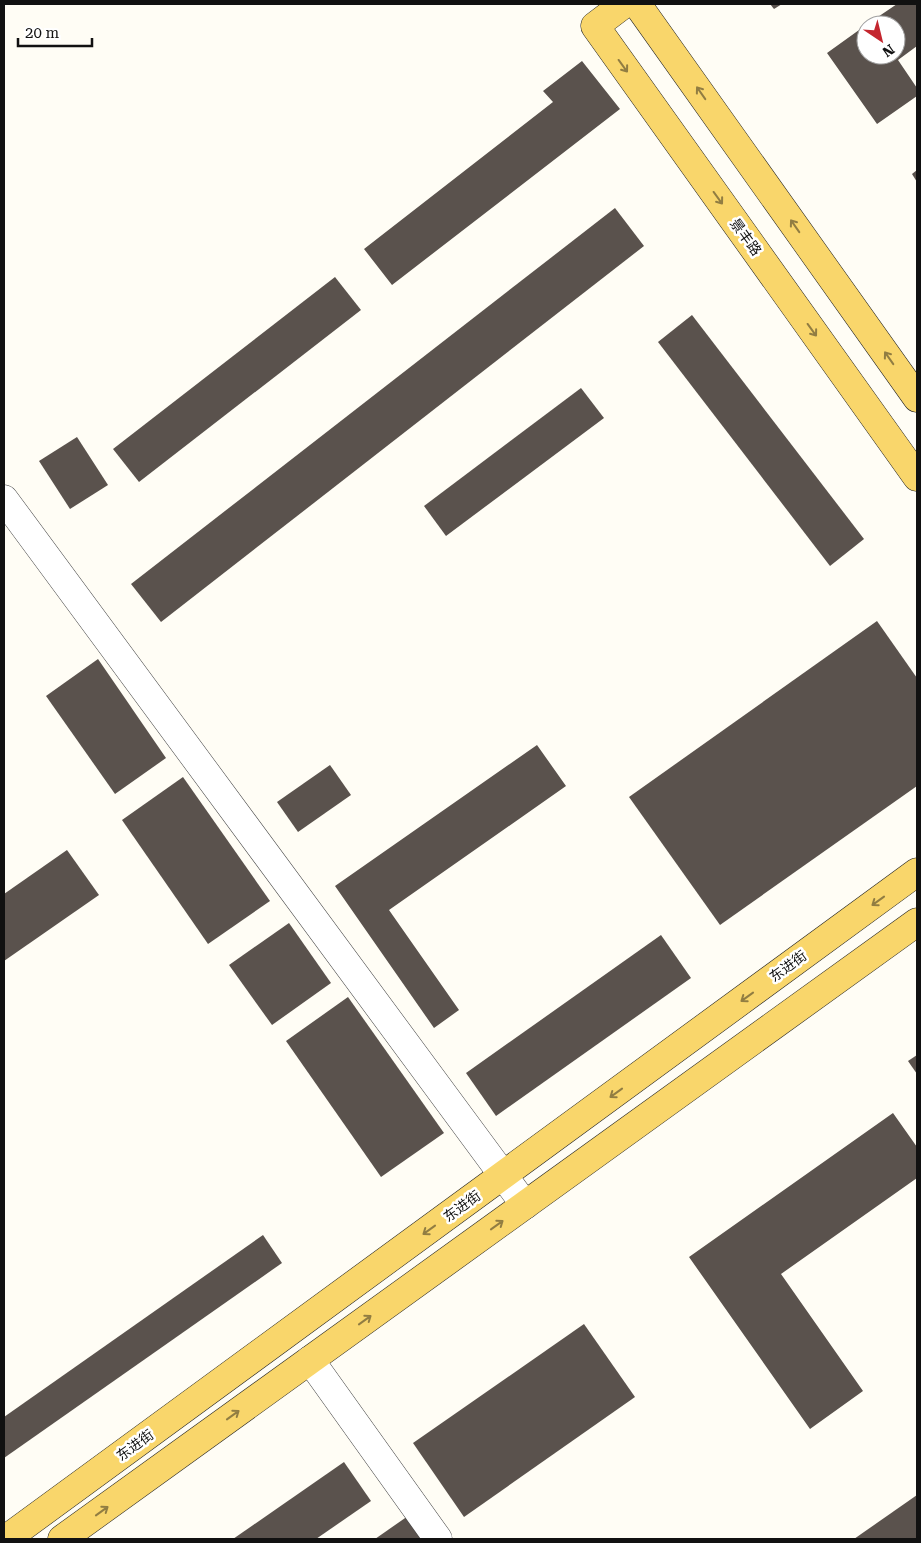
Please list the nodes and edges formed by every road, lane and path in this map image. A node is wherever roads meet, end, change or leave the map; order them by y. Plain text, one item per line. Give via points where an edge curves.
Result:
1 (624, 4) edge
2 (637, 4) edge
3 (917, 398) edge
4 (917, 477) edge
5 (4, 499) edge
6 (917, 872) edge
7 (917, 922) edge
8 (504, 1176) junction
9 (525, 1204) junction
10 (310, 1360) junction
11 (6, 1539) edge
12 (62, 1539) edge
13 (438, 1539) edge

1 -> 4 main road, 景丰路 via 595,26
3 -> 2 main road
5 - 8 street
6 -> 8 main road, 东进街
7 - 9 main road
8 - 9 street
8 -> 11 main road, 东进街
10 -> 9 main road
12 -> 10 main road
10 - 13 street

